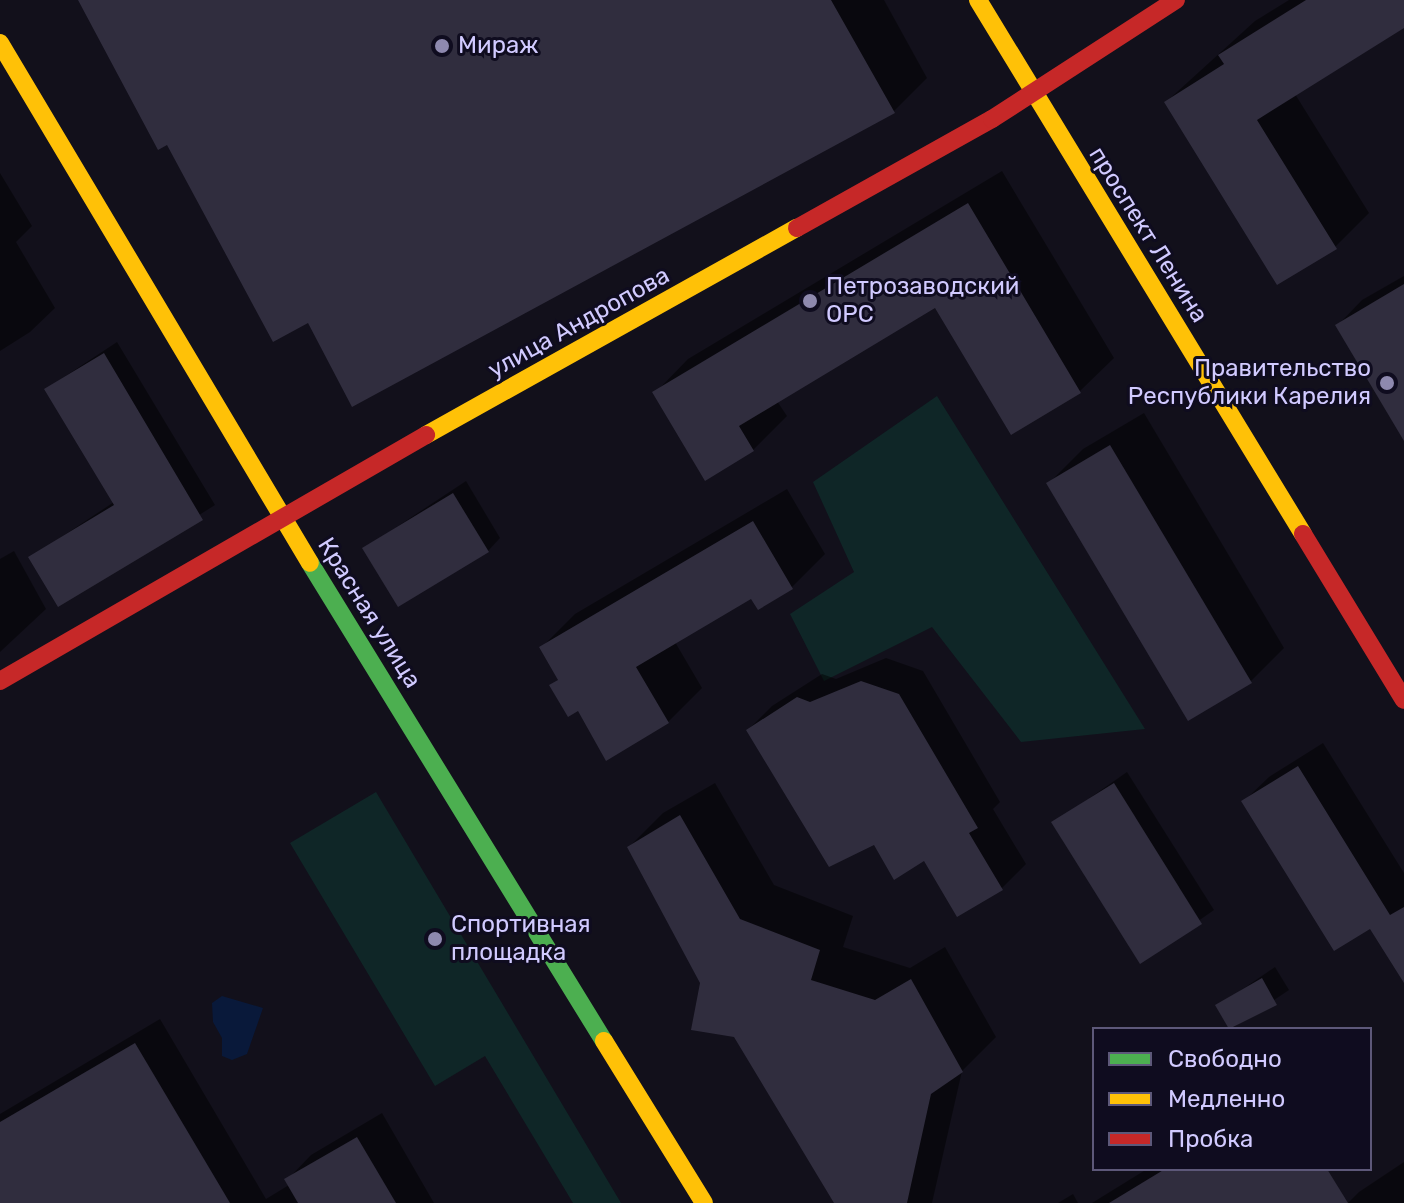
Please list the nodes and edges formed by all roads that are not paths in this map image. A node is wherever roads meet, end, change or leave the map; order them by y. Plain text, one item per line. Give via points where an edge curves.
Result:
1 (978, 0) edge
2 (1176, 0) edge
3 (0, 43) edge
4 (1032, 94) junction
5 (281, 516) junction
6 (0, 681) edge
7 (1404, 700) edge
8 (704, 1203) edge

1 - 4 street, проспект Ленина
2 - 4 street, улица Андропова
3 - 5 street, Красная улица
4 - 5 street, улица Андропова
4 - 7 street, проспект Ленина
5 - 6 street, улица Андропова
5 - 8 street, Красная улица

